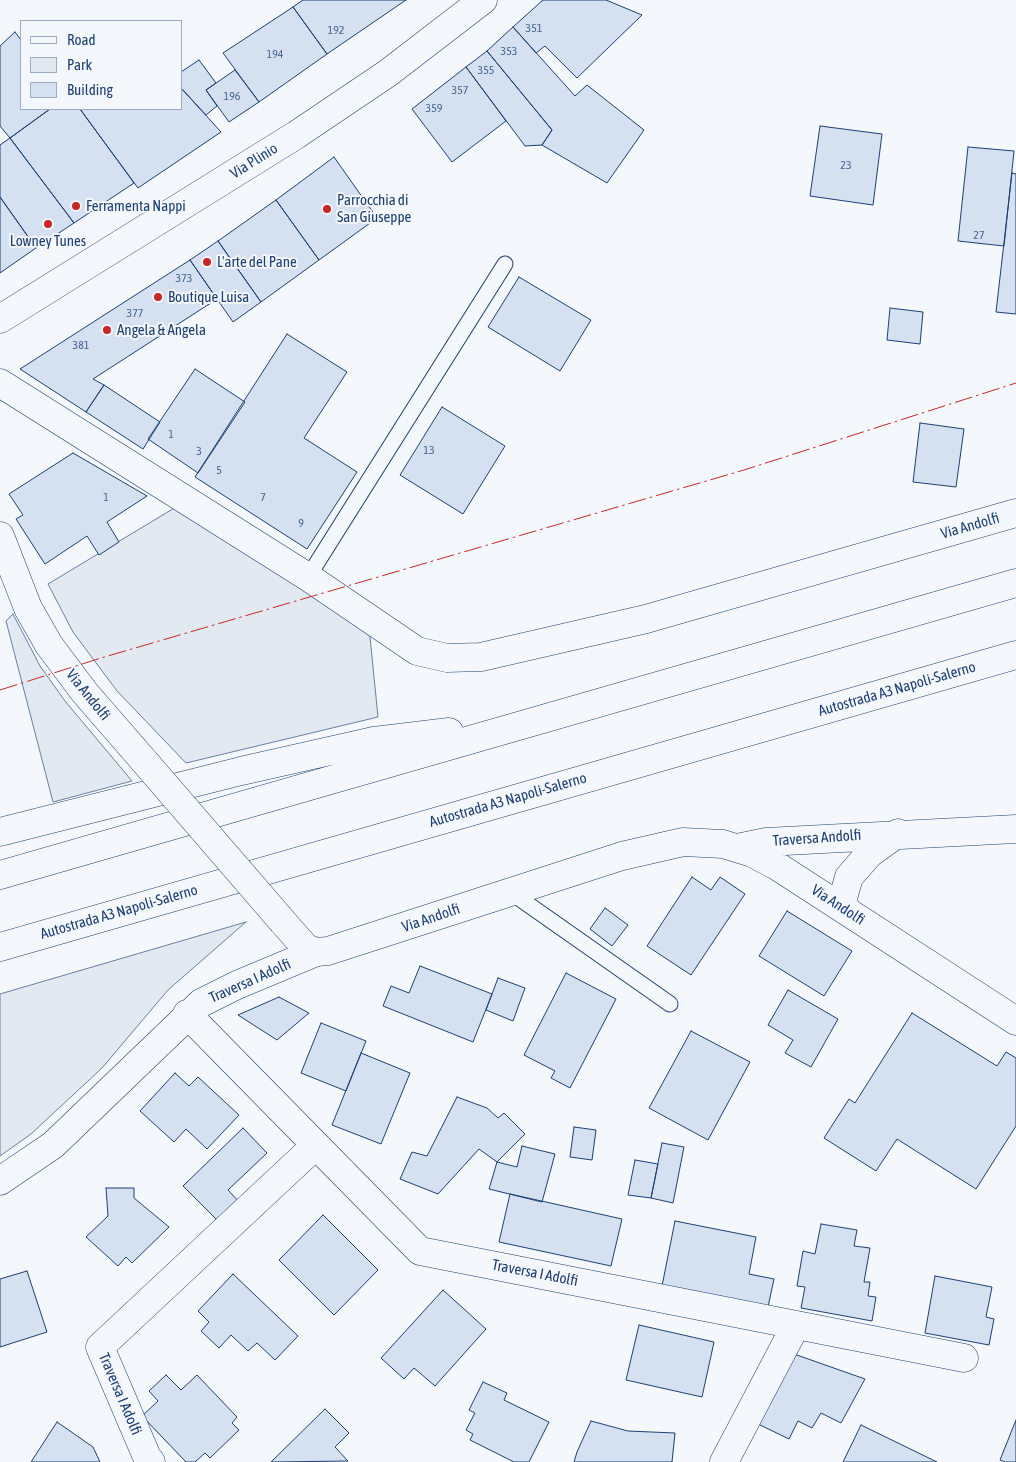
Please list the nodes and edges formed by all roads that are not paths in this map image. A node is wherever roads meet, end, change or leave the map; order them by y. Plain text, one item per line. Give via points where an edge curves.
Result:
1 (483, 0) edge
2 (505, 264) dead end
3 (5, 314) edge
4 (0, 383) edge
5 (1016, 512) edge
6 (0, 536) edge
7 (308, 577) junction
8 (1016, 583) edge
9 (1016, 655) edge
10 (528, 723) junction
11 (1016, 829) edge
12 (0, 832) edge
13 (898, 833) junction
14 (737, 848) junction
15 (0, 875) edge
16 (509, 891) junction
17 (845, 910) junction
18 (2, 946) edge
19 (316, 952) junction
20 (670, 1004) dead end
21 (187, 1014) junction
22 (1016, 1021) edge
23 (315, 1146) junction
24 (0, 1180) edge
25 (796, 1325) junction
26 (964, 1358) dead end
27 (151, 1462) edge
28 (724, 1462) edge

1 - 3 main road, Via Plinio via 388,73 296,135
2 - 7 lane
4 - 7 main road, Via Andolfi
5 - 7 main road, Via Andolfi via 646,619 481,656 447,658 417,651
6 - 19 main road, Via Andolfi, bridge via 28,608 49,645 85,693 297,939
8 - 10 main road
9 - 18 main road, Autostrada A3 Napoli-Salerno
10 - 12 main road via 374,740
10 - 15 main road
11 - 13 main road, Traversa Andolfi
13 - 14 main road, Traversa Andolfi via 766,842
13 - 17 main road, Traversa Andolfi via 869,854 849,877 843,898
14 - 16 main road, Via Andolfi via 703,842 652,848
14 - 17 main road, Via Andolfi via 765,859
16 - 19 main road, Via Andolfi via 385,934
16 - 20 lane
17 - 22 main road, Via Andolfi
19 - 21 main road, Traversa I Adolfi via 215,995
21 - 23 main road, Traversa I Adolfi
21 - 24 main road, Traversa I Adolfi via 53,1145
23 - 25 main road, Traversa I Adolfi via 420,1251
23 - 27 main road, Traversa I Adolfi via 100,1347
25 - 26 main road, Traversa I Adolfi
25 - 28 main road

